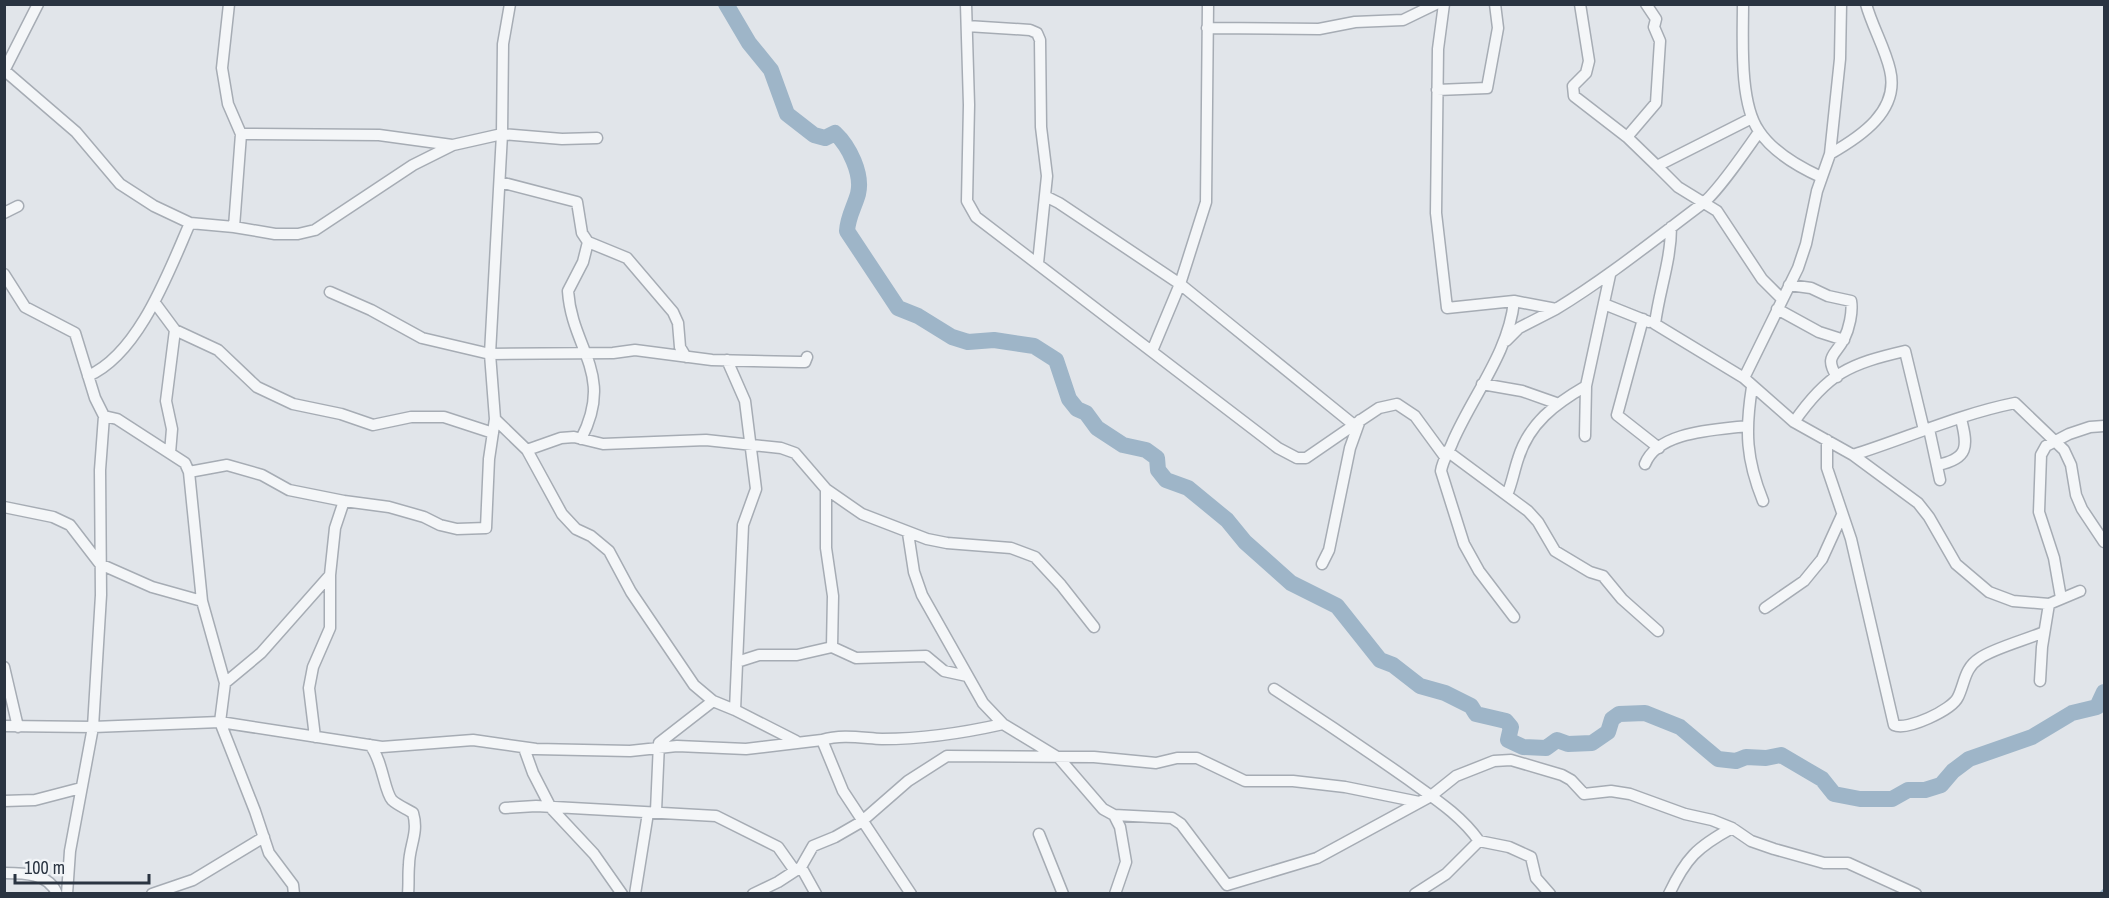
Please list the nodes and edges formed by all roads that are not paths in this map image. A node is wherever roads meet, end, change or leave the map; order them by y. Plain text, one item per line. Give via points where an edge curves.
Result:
1 (38, 4) edge
2 (229, 4) edge
3 (510, 4) edge
4 (966, 4) edge
5 (1196, 4) edge
6 (1436, 4) edge
7 (1444, 4) edge
8 (1495, 4) edge
9 (1580, 4) edge
10 (1646, 4) edge
11 (1743, 4) edge
12 (1841, 4) edge
13 (1866, 4) edge
14 (1208, 9) edge
15 (968, 26) junction
16 (1208, 28) junction
17 (5, 70) edge
18 (1437, 90) junction
19 (1752, 118) junction
20 (1759, 132) junction
21 (241, 134) junction
22 (502, 134) junction
23 (1627, 137) junction
24 (597, 138) dead end
25 (453, 145) junction
26 (1830, 154) junction
27 (1657, 166) junction
28 (1821, 177) junction
29 (500, 182) junction
30 (1045, 196) junction
31 (1703, 204) junction
32 (18, 206) dead end
33 (4, 213) edge
34 (190, 223) junction
35 (234, 227) junction
36 (1671, 227) junction
37 (588, 242) junction
38 (1038, 263) junction
39 (4, 274) edge
40 (1610, 275) junction
41 (11, 284) junction
42 (1180, 284) junction
43 (1789, 285) junction
44 (330, 292) dead end
45 (4, 297) edge
46 (1514, 301) junction
47 (155, 303) junction
48 (1604, 304) junction
49 (1780, 304) junction
50 (1556, 309) junction
51 (1643, 319) junction
52 (1655, 324) junction
53 (175, 330) junction
54 (1844, 340) junction
55 (1504, 344) junction
56 (587, 351) junction
57 (1152, 351) junction
58 (490, 354) junction
59 (686, 357) junction
60 (807, 357) dead end
61 (726, 360) junction
62 (88, 376) junction
63 (1837, 377) junction
64 (1744, 378) junction
65 (1482, 384) junction
66 (1586, 386) junction
67 (1752, 387) junction
68 (1556, 403) junction
69 (104, 416) junction
70 (495, 419) junction
71 (1961, 419) junction
72 (1794, 422) junction
73 (1357, 423) junction
74 (1747, 426) junction
75 (2104, 426) edge
76 (1927, 429) junction
77 (493, 433) junction
78 (1585, 436) dead end
79 (581, 439) junction
80 (1827, 440) junction
81 (2056, 441) junction
82 (749, 446) junction
83 (1659, 448) junction
84 (527, 450) junction
85 (171, 453) junction
86 (1446, 454) junction
87 (1853, 454) junction
88 (1645, 464) dead end
89 (1937, 465) junction
90 (189, 472) junction
91 (1940, 480) dead end
92 (826, 489) junction
93 (1507, 495) junction
94 (344, 501) junction
95 (1762, 501) dead end
96 (4, 507) edge
97 (1842, 515) junction
98 (908, 533) junction
99 (2104, 542) edge
100 (100, 564) junction
101 (1322, 564) dead end
102 (330, 575) junction
103 (2080, 591) dead end
104 (2061, 598) junction
105 (202, 601) junction
106 (2049, 603) junction
107 (1766, 608) dead end
108 (1514, 617) dead end
109 (1094, 627) dead end
110 (1658, 631) dead end
111 (2044, 632) junction
112 (832, 647) junction
113 (737, 662) junction
114 (4, 667) edge
115 (967, 676) junction
116 (2040, 681) dead end
117 (225, 683) junction
118 (1274, 689) dead end
119 (713, 701) junction
120 (735, 710) junction
121 (220, 723) junction
122 (1003, 724) junction
123 (4, 726) edge
124 (18, 727) junction
125 (93, 727) junction
126 (315, 737) junction
127 (822, 740) junction
128 (796, 741) junction
129 (370, 745) junction
130 (524, 748) junction
131 (659, 748) junction
132 (1059, 758) junction
133 (81, 788) junction
134 (1431, 796) junction
135 (4, 801) edge
136 (1419, 802) junction
137 (505, 808) dead end
138 (551, 808) junction
139 (652, 812) junction
140 (1114, 815) junction
141 (861, 822) junction
142 (1732, 828) junction
143 (1039, 834) dead end
144 (264, 837) junction
145 (1479, 841) junction
146 (798, 869) junction
147 (4, 873) edge
148 (1229, 889) edge
149 (57, 894) edge
150 (68, 894) edge
151 (152, 894) edge
152 (294, 894) edge
153 (408, 894) edge
154 (622, 894) edge
155 (635, 894) edge
156 (753, 894) edge
157 (816, 894) edge
158 (911, 894) edge
159 (1063, 894) edge
160 (1115, 894) edge
161 (1415, 894) edge
162 (1550, 894) edge
163 (1669, 894) edge
164 (1916, 894) edge

1 - 17 street
2 - 21 street via 222,69 228,104
3 - 22 street via 503,44
4 - 15 street
5 - 14 street
6 - 16 street via 1403,20 1355,22 1319,29
7 - 18 street
8 - 18 street via 1498,28 1487,88
9 - 23 street via 1589,61 1586,73 1573,86 1574,96
10 - 23 street via 1656,19 1654,27 1660,41 1657,97 1654,107
11 - 19 street via 1746,82
12 - 26 street via 1840,59
13 - 26 street via 1890,69 1890,90 1872,126
14 - 16 street
15 - 30 street via 1037,33
15 - 38 street via 967,201 976,217
16 - 42 street via 1206,202
17 - 34 street via 76,132 120,184
18 - 46 street via 1436,213 1447,308
19 - 20 street
19 - 27 street
20 - 28 street via 1790,161
20 - 31 street
21 - 25 street via 379,135
21 - 35 street
22 - 24 street
22 - 25 street
22 - 29 street
23 - 27 street
25 - 35 street via 413,165 315,230 275,234
26 - 28 street
27 - 31 street
28 - 43 street via 1806,244
29 - 37 street via 577,202 582,233
29 - 58 street
30 - 38 street
30 - 42 street
31 - 36 street
31 - 49 street via 1721,216
32 - 33 street
34 - 35 street
34 - 47 street
36 - 40 street
36 - 52 street
37 - 56 street via 568,291 574,320
37 - 59 street via 627,258 673,312
38 - 57 street
39 - 41 street
40 - 48 street
40 - 50 street
41 - 45 street
41 - 62 street via 25,307 75,333
42 - 57 street
42 - 73 street
43 - 49 street
43 - 54 street via 1851,301
44 - 58 street via 422,338
46 - 50 street
46 - 55 street
47 - 53 street
47 - 62 street via 119,354
48 - 51 street
48 - 66 street
49 - 54 street via 1819,332
49 - 64 street
50 - 55 street via 1519,328
51 - 52 street
51 - 83 street via 1617,415
52 - 64 street
53 - 77 street via 218,350 257,387 293,404 373,425 411,417 444,417
53 - 85 street via 166,401 172,429
54 - 63 street via 1832,354
55 - 65 street
56 - 58 street
56 - 59 street via 648,351
56 - 79 street via 594,372 594,394 591,420
57 - 73 street via 1278,448 1297,458 1312,456
58 - 70 street
59 - 61 street
60 - 61 street via 805,362
61 - 82 street via 745,401
62 - 69 street
63 - 72 street via 1819,389
63 - 76 street via 1865,360 1905,351
64 - 67 street
65 - 68 street via 1532,393
65 - 86 street
66 - 68 street
66 - 78 street
67 - 72 street
67 - 74 street
68 - 93 street via 1540,418 1524,443
69 - 85 street via 117,419
69 - 100 street
70 - 77 street
70 - 84 street
71 - 76 street
71 - 81 street via 1976,411 2015,403
71 - 89 street via 1966,447 1961,456
72 - 80 street
73 - 86 street via 1379,408 1397,404 1415,416
73 - 101 street via 1329,550
74 - 83 street via 1680,435
74 - 95 street via 1750,470
75 - 81 street via 2084,429
76 - 87 street
76 - 89 street
77 - 94 street via 486,528 457,529 389,507
79 - 82 street via 603,444 706,440
79 - 84 street via 561,438
80 - 87 street
80 - 97 street via 1827,468
81 - 99 street via 2071,465 2082,509
81 - 104 street via 2046,446 2041,455 2039,512 2054,558
82 - 92 street via 795,453
82 - 113 street via 756,489 743,525
83 - 88 street via 1648,456
84 - 119 street via 562,513 576,530 609,551 631,592 694,685
85 - 90 street via 185,463
86 - 93 street
86 - 108 street via 1441,471 1464,544
87 - 106 street via 1918,503 1956,564 1989,592 2013,601
89 - 91 street
90 - 94 street via 227,465 262,475 289,490
90 - 105 street
92 - 98 street via 862,514
92 - 112 street
93 - 110 street via 1538,522 1559,556 1603,576
94 - 102 street via 335,528
96 - 100 street via 53,517 70,525
97 - 107 street via 1821,559 1804,581
97 - 111 street via 1894,725 1907,726 1949,708 1958,699 1966,671 1980,658
98 - 109 street via 947,543 1011,548 1035,557
98 - 115 street via 922,595
100 - 105 street via 152,587
100 - 125 street
102 - 117 street via 261,653
102 - 126 street via 330,628 313,667 309,688
103 - 104 street
104 - 106 street
105 - 117 street
106 - 111 street
111 - 116 street
112 - 113 street via 797,655 759,655
112 - 115 street via 856,658 926,656 944,671
113 - 120 street
114 - 124 street
115 - 122 street via 983,703
117 - 121 street
118 - 134 street via 1333,725
119 - 120 street
119 - 131 street via 661,740
120 - 128 street
121 - 125 street
121 - 126 street
121 - 144 street
122 - 127 street via 938,736
122 - 132 street
123 - 124 street
124 - 125 street
125 - 133 street
126 - 129 street
127 - 128 street
127 - 141 street
128 - 131 street via 746,749
129 - 130 street via 473,740
129 - 153 street via 385,775 389,795 413,813 416,822 408,863
130 - 131 street
130 - 138 street
131 - 139 street
132 - 136 street via 1156,763 1197,758 1245,781 1345,786
132 - 140 street via 1104,809
132 - 141 street via 947,756 908,781
133 - 135 street via 35,800
133 - 150 street via 70,850
134 - 136 street
134 - 142 street via 1456,776 1494,761 1511,760 1562,775 1584,794 1630,794
134 - 145 street via 1467,824
136 - 148 street via 1317,858
137 - 138 street
138 - 139 street
138 - 154 street via 594,854
139 - 146 street via 716,816 778,847
139 - 155 street
140 - 148 street via 1172,818 1181,824
140 - 160 street via 1126,862
141 - 146 street via 813,846
141 - 158 street
142 - 163 street via 1709,840 1684,864
142 - 164 street via 1767,847 1824,862 1848,863
143 - 159 street
144 - 151 street via 193,880
144 - 152 street via 269,853
145 - 161 street via 1446,874
145 - 162 street via 1509,847 1531,857 1536,878
146 - 156 street
146 - 157 street
147 - 149 street via 47,879

